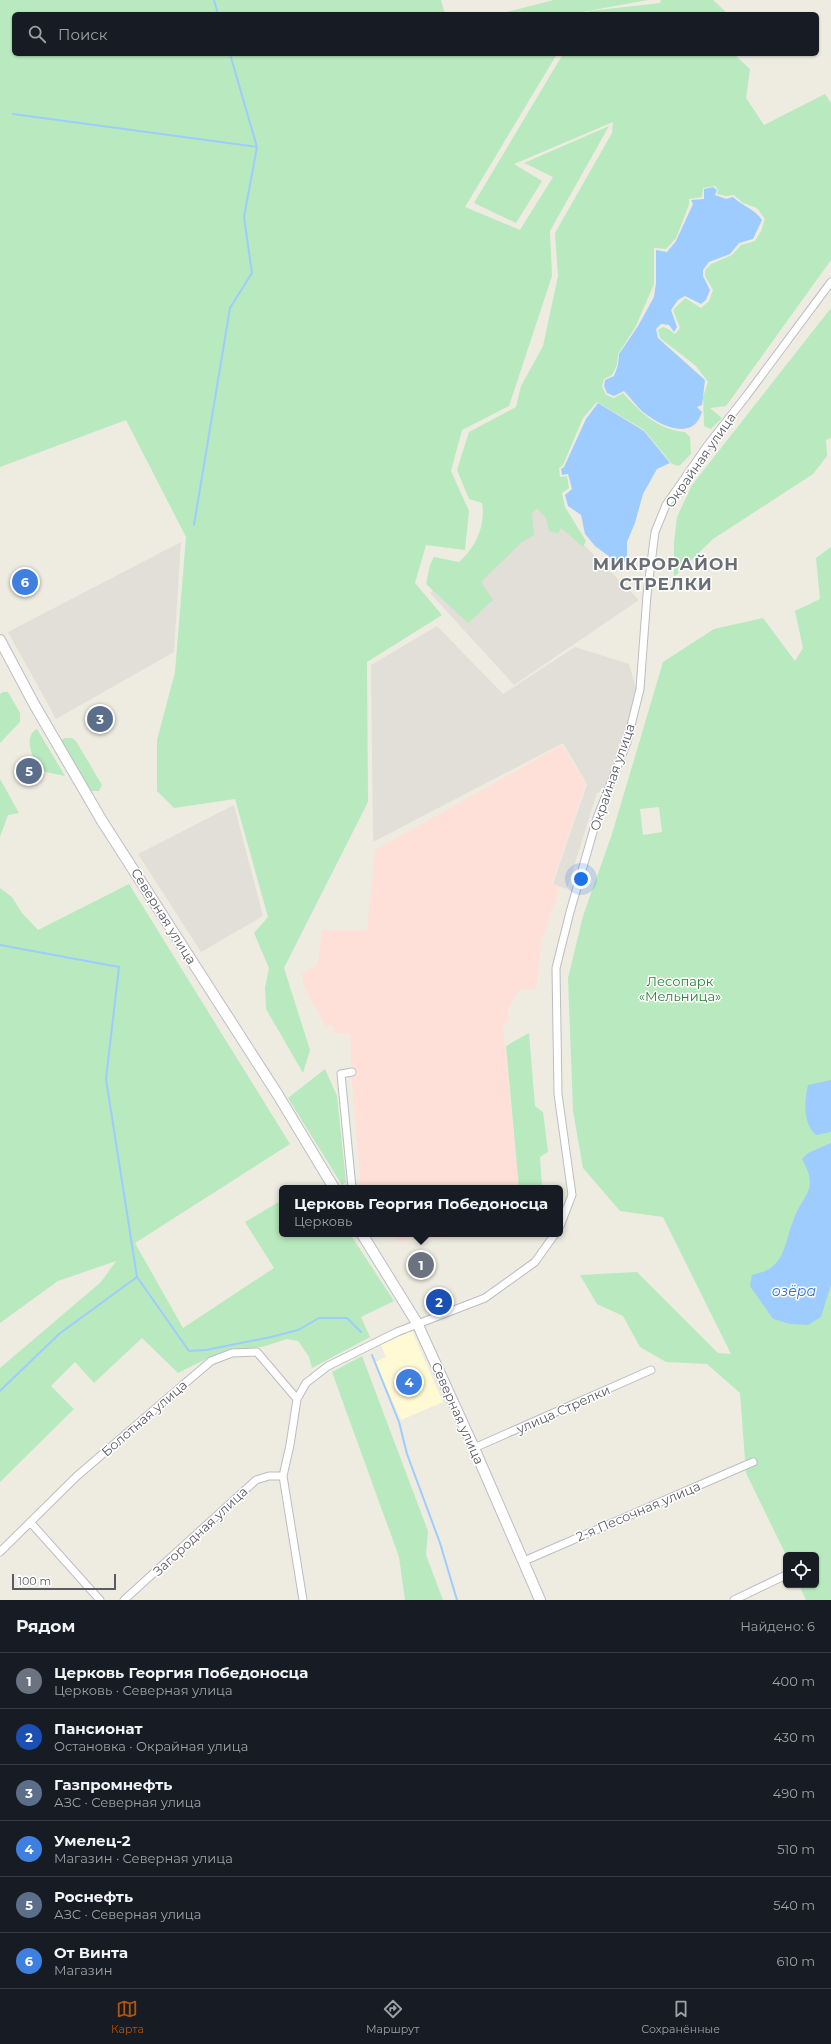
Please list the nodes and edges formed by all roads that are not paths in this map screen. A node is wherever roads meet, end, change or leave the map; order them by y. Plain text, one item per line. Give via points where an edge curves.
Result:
1 (831, 282) edge
2 (0, 640) edge
3 (352, 1072) dead end
4 (332, 1185) edge
5 (352, 1185) edge
6 (563, 1218) edge
7 (364, 1237) edge
8 (553, 1237) edge
9 (417, 1323) junction
10 (651, 1370) dead end
11 (297, 1399) junction
12 (474, 1448) junction
13 (753, 1462) dead end
14 (283, 1476) junction
15 (30, 1522) junction
16 (0, 1552) edge
17 (524, 1561) junction
18 (783, 1576) edge
19 (100, 1600) edge
20 (124, 1600) edge
21 (303, 1600) edge
22 (540, 1600) edge
23 (734, 1600) edge

1 - 6 street, Окрайная улица via 706,446 666,505 655,532 646,595 640,689 627,742 597,818 556,968 558,1094 572,1195
2 - 4 main road, Северная улица via 102,821
3 - 5 street via 341,1074
7 - 9 main road, Северная улица
8 - 9 street via 535,1262 485,1298
9 - 11 street via 328,1366 306,1383
9 - 12 main road, Северная улица
10 - 12 street, улица Стрелки
11 - 14 street
11 - 15 street, Болотная улица via 257,1352 232,1354 211,1360 77,1476
12 - 17 main road, Северная улица
13 - 17 street, 2-я Песочная улица
14 - 20 street, Загородная улица via 269,1476 256,1480
14 - 21 street
15 - 16 street, Болотная улица
15 - 19 street
17 - 22 main road, Северная улица
18 - 23 street

